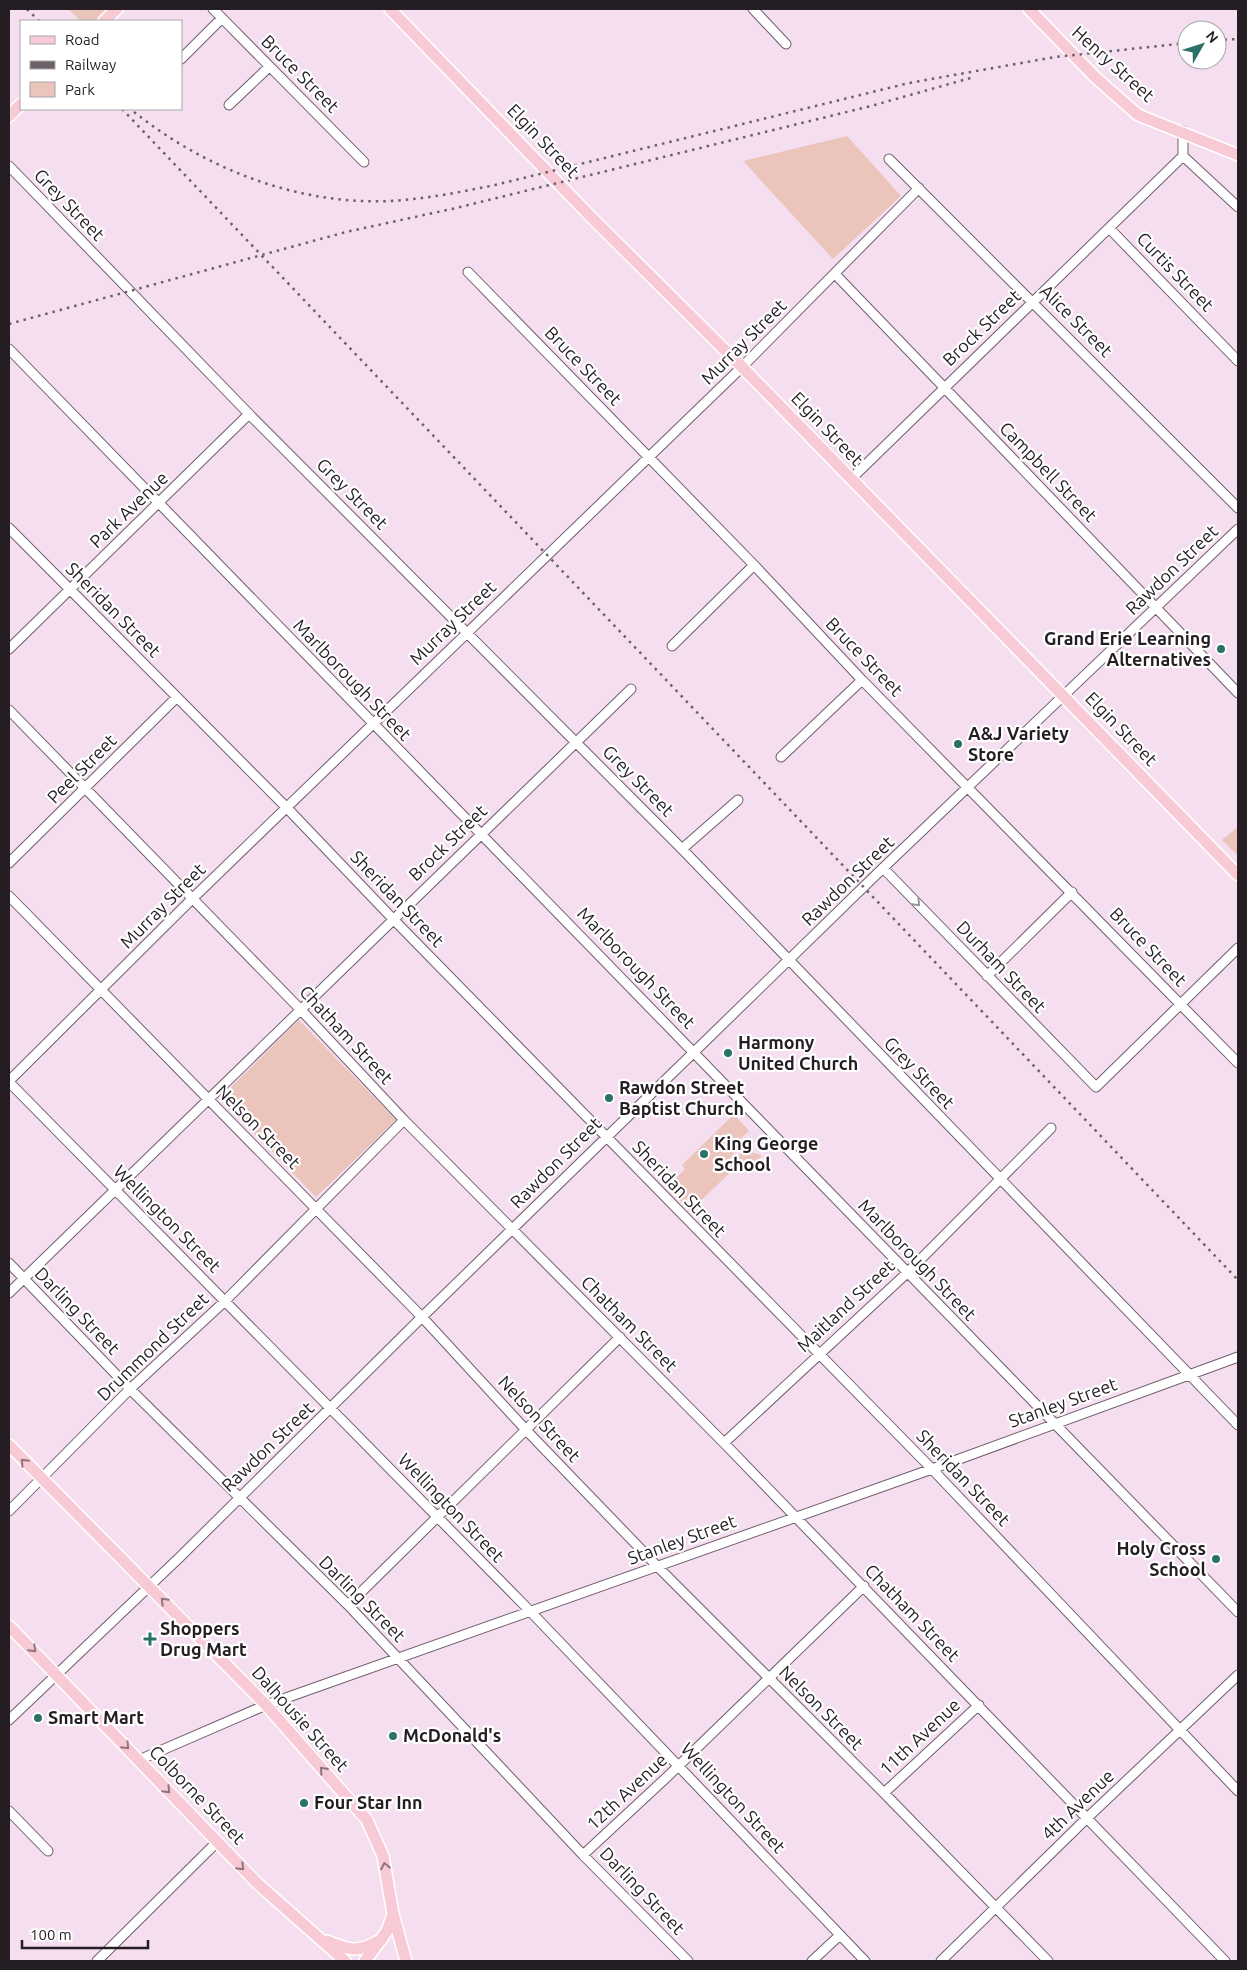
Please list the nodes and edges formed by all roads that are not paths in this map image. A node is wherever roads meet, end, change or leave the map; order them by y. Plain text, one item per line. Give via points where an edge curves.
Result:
1 (117, 9) edge
2 (213, 9) edge
3 (390, 9) edge
4 (753, 9) edge
5 (1028, 9) edge
6 (222, 18) junction
7 (105, 20) edge
8 (786, 44) dead end
9 (182, 58) edge
10 (269, 67) junction
11 (20, 105) edge
12 (229, 105) dead end
13 (9, 116) edge
14 (1183, 132) junction
15 (1238, 155) edge
16 (1183, 156) junction
17 (889, 159) dead end
18 (364, 162) dead end
19 (9, 166) edge
20 (919, 188) junction
21 (1238, 207) edge
22 (1109, 228) junction
23 (468, 272) dead end
24 (835, 274) junction
25 (1033, 301) junction
26 (9, 349) edge
27 (1238, 361) edge
28 (742, 367) junction
29 (944, 386) junction
30 (249, 414) junction
31 (648, 456) junction
32 (851, 479) junction
33 (160, 503) junction
34 (1238, 508) edge
35 (9, 528) edge
36 (1238, 529) edge
37 (754, 565) junction
38 (70, 590) junction
39 (1156, 608) junction
40 (466, 633) junction
41 (672, 646) dead end
42 (9, 649) edge
43 (862, 680) junction
44 (631, 689) dead end
45 (1238, 693) edge
46 (1064, 695) junction
47 (177, 696) junction
48 (9, 710) edge
49 (372, 725) junction
50 (575, 741) junction
51 (781, 757) dead end
52 (86, 788) junction
53 (968, 788) junction
54 (738, 800) dead end
55 (287, 808) junction
56 (481, 833) junction
57 (682, 849) junction
58 (9, 863) edge
59 (883, 868) junction
60 (1238, 875) edge
61 (1072, 892) junction
62 (9, 896) edge
63 (192, 899) junction
64 (393, 919) junction
65 (1238, 948) edge
66 (789, 962) junction
67 (987, 976) junction
68 (102, 990) junction
69 (1181, 1004) junction
70 (300, 1009) junction
71 (695, 1052) junction
72 (1238, 1063) edge
73 (9, 1081) edge
74 (208, 1100) junction
75 (404, 1120) junction
76 (1051, 1128) dead end
77 (606, 1137) junction
78 (999, 1179) junction
79 (117, 1190) junction
80 (317, 1210) junction
81 (512, 1230) junction
82 (9, 1264) edge
83 (907, 1273) junction
84 (23, 1279) junction
85 (9, 1293) edge
86 (225, 1301) junction
87 (422, 1317) junction
88 (620, 1337) junction
89 (818, 1354) junction
90 (1238, 1356) edge
91 (1190, 1374) junction
92 (130, 1389) junction
93 (331, 1409) junction
94 (1054, 1424) junction
95 (1238, 1425) edge
96 (526, 1430) junction
97 (724, 1443) junction
98 (9, 1445) edge
99 (932, 1468) junction
100 (40, 1480) junction
101 (238, 1498) junction
102 (9, 1511) edge
103 (795, 1516) junction
104 (437, 1518) junction
105 (656, 1566) junction
106 (864, 1586) junction
107 (150, 1587) junction
108 (348, 1605) junction
109 (529, 1610) junction
110 (1238, 1612) edge
111 (9, 1626) edge
112 (398, 1658) junction
113 (56, 1673) junction
114 (1238, 1674) edge
115 (768, 1679) junction
116 (266, 1705) junction
117 (979, 1705) junction
118 (9, 1720) edge
119 (1180, 1730) junction
120 (139, 1760) junction
121 (680, 1765) junction
122 (1238, 1790) edge
123 (884, 1793) junction
124 (9, 1811) edge
125 (1086, 1819) junction
126 (217, 1842) junction
127 (48, 1851) dead end
128 (583, 1855) junction
129 (995, 1908) junction
130 (394, 1914) junction
131 (840, 1935) junction
132 (316, 1937) junction
133 (382, 1939) junction
134 (97, 1961) edge
135 (345, 1961) edge
136 (365, 1961) edge
137 (406, 1961) edge
138 (688, 1961) edge
139 (812, 1961) edge
140 (865, 1961) edge
141 (941, 1961) edge
142 (1048, 1961) edge
143 (1225, 1961) edge

1 - 7 main road
2 - 6 street, Bruce Street
3 - 28 main road, Elgin Street via 591,217
4 - 8 street
5 - 14 main road, Henry Street via 1138,115
6 - 9 street
6 - 10 street, Bruce Street
10 - 12 street
10 - 18 street, Bruce Street
11 - 13 main road
14 - 15 main road, Henry Street
14 - 16 street
16 - 21 street
16 - 22 street, Brock Street
17 - 20 street, Alice Street
19 - 30 street, Grey Street
20 - 24 street, Murray Street
20 - 25 street, Alice Street
22 - 25 street, Brock Street
22 - 27 street, Curtis Street
23 - 31 street, Bruce Street
24 - 28 street, Murray Street
24 - 29 street, Campbell Street
25 - 29 street, Brock Street
25 - 34 street, Alice Street
26 - 33 street, Marlborough Street
28 - 31 street, Murray Street
28 - 32 main road, Elgin Street
29 - 32 street, Brock Street
29 - 39 street, Campbell Street
30 - 33 street, Park Avenue
30 - 40 street, Grey Street
31 - 37 street, Bruce Street
31 - 40 street, Murray Street
32 - 46 main road, Elgin Street
33 - 38 street, Park Avenue
33 - 49 street, Marlborough Street
35 - 38 street, Sheridan Street
36 - 39 street, Rawdon Street
37 - 41 street
37 - 43 street, Bruce Street
38 - 42 street, Park Avenue
38 - 47 street, Sheridan Street
39 - 45 street, Campbell Street
39 - 46 street, Rawdon Street
40 - 49 street, Murray Street
40 - 50 street, Grey Street
43 - 51 street
43 - 53 street, Bruce Street
44 - 50 street, Brock Street
46 - 53 street, Rawdon Street
46 - 60 main road, Elgin Street
47 - 52 street, Peel Street
47 - 55 street, Sheridan Street
48 - 52 street, Chatham Street
49 - 55 street, Murray Street
49 - 56 street, Marlborough Street
50 - 56 street, Brock Street
50 - 57 street, Grey Street
52 - 58 street, Peel Street
52 - 63 street, Chatham Street
53 - 59 street, Rawdon Street
53 - 61 street, Bruce Street
54 - 57 street
55 - 63 street, Murray Street
55 - 64 street, Sheridan Street
56 - 64 street, Brock Street
56 - 71 street, Marlborough Street
57 - 66 street, Grey Street
59 - 66 street, Rawdon Street
59 -> 67 street, Durham Street
61 - 67 street
61 - 69 street, Bruce Street
62 - 68 street, Nelson Street
63 - 68 street, Murray Street
63 - 70 street, Chatham Street
64 - 70 street, Brock Street
64 - 77 street, Sheridan Street
65 - 69 street
66 - 71 street, Rawdon Street
66 - 78 street, Grey Street
67 - 69 street, Durham Street via 1096,1087
68 - 73 street, Murray Street
68 - 74 street, Nelson Street
69 - 72 street, Bruce Street
70 - 74 street, Brock Street
70 - 75 street, Chatham Street
71 - 77 street, Rawdon Street
71 - 83 street, Marlborough Street
73 - 79 street, Wellington Street
74 - 79 street, Brock Street
74 - 80 street, Nelson Street
75 - 80 street, Drummond Street
75 - 81 street, Chatham Street
76 - 78 street, Maitland Street
77 - 81 street, Rawdon Street
77 - 89 street, Sheridan Street
78 - 83 street, Maitland Street
78 - 91 street, Grey Street
79 - 84 street, Brock Street
79 - 86 street, Wellington Street
80 - 86 street, Drummond Street
80 - 87 street, Nelson Street
81 - 87 street, Rawdon Street
81 - 88 street, Chatham Street
82 - 84 street, Darling Street
83 - 89 street, Maitland Street
83 - 94 street, Marlborough Street
84 - 85 street, Brock Street
84 - 92 street, Darling Street
86 - 92 street, Drummond Street
86 - 93 street, Wellington Street
87 - 93 street, Rawdon Street
87 - 96 street, Nelson Street
88 - 96 street
88 - 97 street, Chatham Street
89 - 97 street, Maitland Street
89 - 99 street, Sheridan Street
90 - 91 street, Stanley Street
91 - 94 street, Stanley Street
91 - 95 street, Grey Street
92 - 100 street, Drummond Street
92 - 101 street, Darling Street
93 - 101 street, Rawdon Street
93 - 104 street, Wellington Street
94 - 99 street, Stanley Street
94 - 110 street, Marlborough Street
96 - 104 street
96 - 105 street, Nelson Street
97 - 103 street, Chatham Street
100 -> 98 main road, Dalhousie Street
99 - 103 street, Stanley Street
99 - 119 street, Sheridan Street
100 - 102 street, Drummond Street
100 - 107 main road, Dalhousie Street
101 - 107 street, Rawdon Street
101 - 108 street, Darling Street
103 - 105 street, Stanley Street
103 - 106 street, Chatham Street
104 - 108 street
104 - 109 street, Wellington Street
105 - 109 street, Stanley Street
105 - 115 street, Nelson Street
106 - 115 street, 12th Avenue
106 - 117 street, Chatham Street
107 - 113 street, Rawdon Street
116 -> 107 main road, Dalhousie Street
108 - 112 street, Darling Street
109 - 112 street, Stanley Street
109 - 121 street, Wellington Street
111 -> 113 main road, Colborne Street
112 - 116 street, Stanley Street
112 - 128 street, Darling Street
113 - 118 street, Rawdon Street
113 -> 120 main road, Colborne Street
114 - 119 street, 4th Avenue
115 - 121 street, 12th Avenue
115 - 123 street, Nelson Street
116 - 120 street, Stanley Street
130 -> 116 main road, Dalhousie Street via 384,1856 367,1820
117 - 123 street, 11th Avenue
117 - 125 street, Chatham Street
119 - 122 street, Sheridan Street
119 - 125 street, 4th Avenue
120 -> 126 main road, Colborne Street
121 - 128 street, 12th Avenue
121 - 131 street, Wellington Street
123 - 129 street, Nelson Street
124 - 127 street
125 - 129 street, 4th Avenue
125 - 143 street, Chatham Street
126 -> 132 main road, Colborne Street
126 - 134 street
128 - 138 street, Darling Street
129 - 141 street, 4th Avenue
129 - 142 street, Nelson Street
130 - 133 main road
130 - 137 main road, Dalhousie Street
131 - 139 street
131 - 140 street, Wellington Street
132 - 133 main road via 354,1950
132 - 135 main road, Colborne Street
133 - 136 main road

